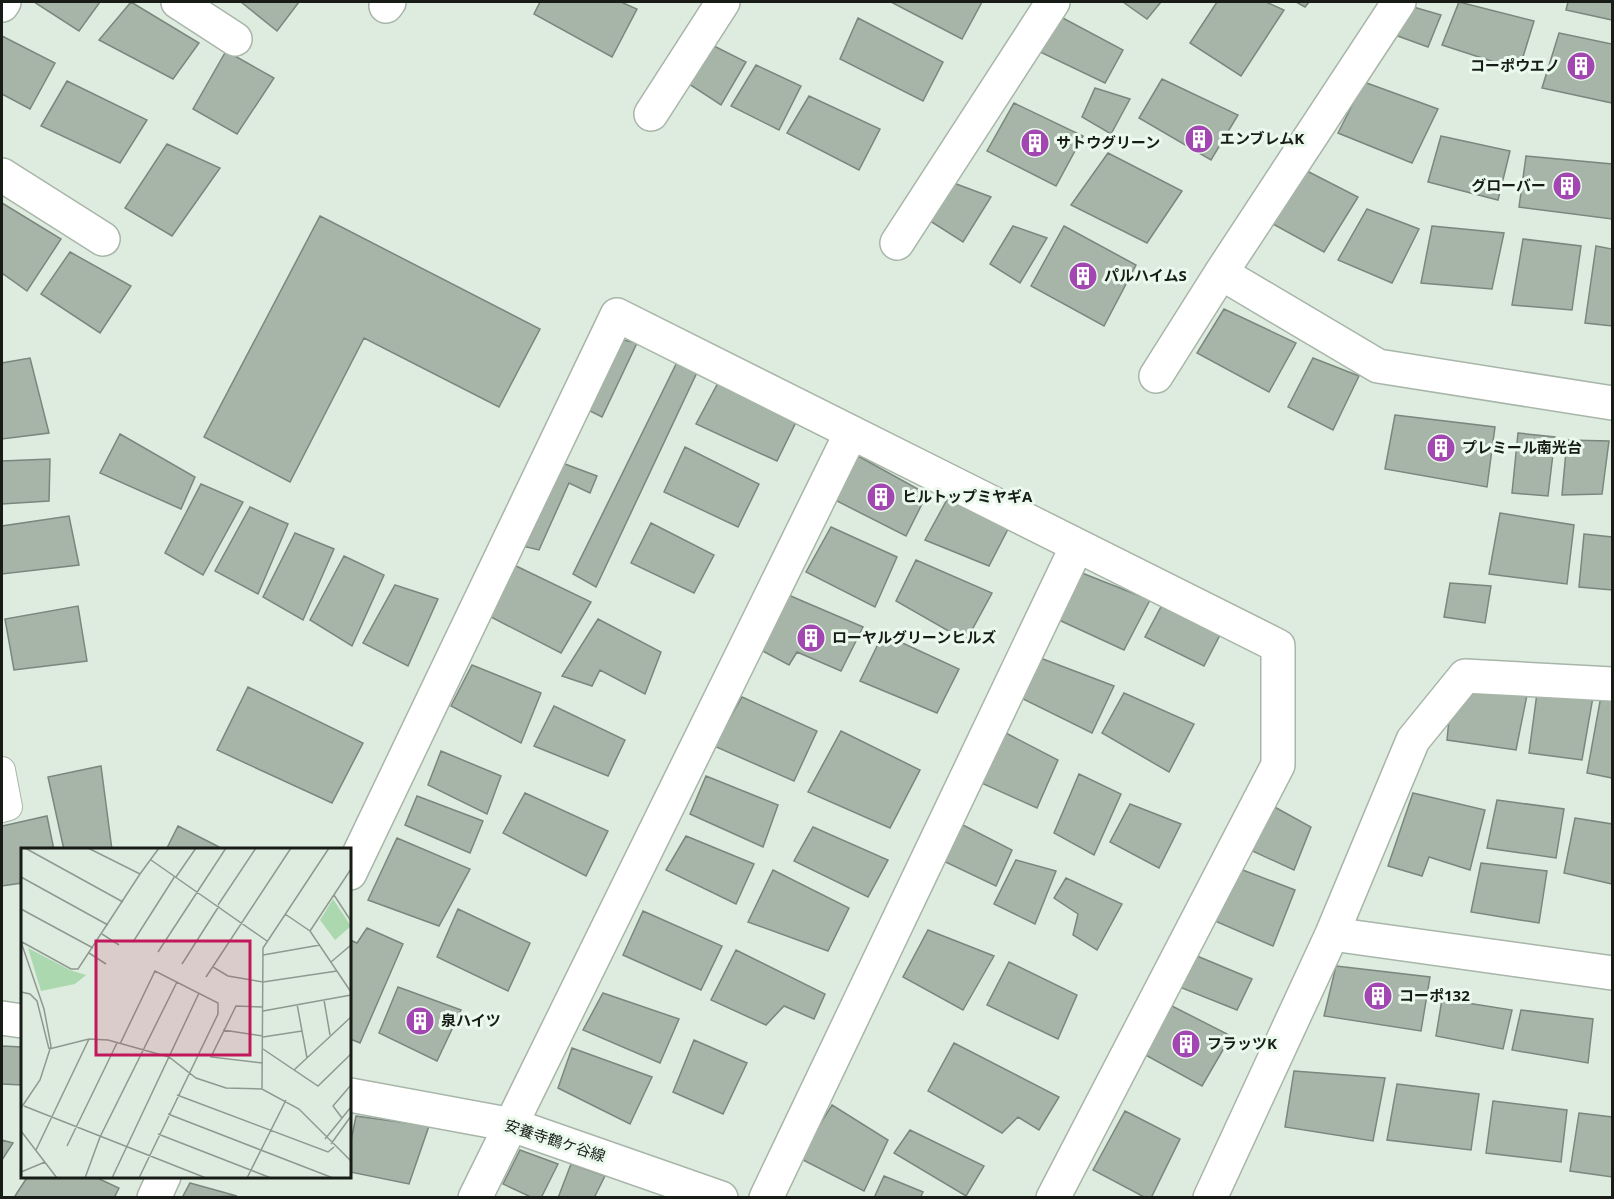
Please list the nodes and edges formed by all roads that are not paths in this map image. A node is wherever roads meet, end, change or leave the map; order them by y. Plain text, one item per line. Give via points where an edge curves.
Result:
1 (178, 2) edge
2 (723, 2) edge
3 (1053, 2) edge
4 (1399, 2) edge
5 (235, 39) dead end
6 (651, 114) dead end
7 (2, 175) edge
8 (103, 240) dead end
9 (897, 243) dead end
10 (1221, 273) junction
11 (1156, 376) dead end
12 (1612, 404) edge
13 (851, 433) junction
14 (1077, 546) junction
15 (1612, 684) edge
16 (2, 770) edge
17 (2, 808) edge
18 (351, 871) edge
19 (1332, 934) junction
20 (1612, 973) edge
21 (2, 1018) edge
22 (21, 1021) edge
23 (351, 1095) edge
24 (512, 1125) junction
25 (163, 1178) edge
26 (154, 1197) edge
27 (475, 1197) edge
28 (721, 1197) edge
29 (766, 1197) edge
30 (1053, 1197) edge
31 (1210, 1197) edge

1 - 5 street
2 - 6 street
3 - 9 street
4 - 10 street
7 - 8 street
10 - 11 street
10 - 12 street via 1378,366
13 - 14 street
13 - 18 street via 617,315
13 - 24 street
14 - 29 street
14 - 30 street via 1278,646 1278,765
15 - 19 street via 1465,676 1413,740
16 - 17 lane via 9,807
19 - 20 street
19 - 31 street
21 - 22 street
23 - 24 street, 安養寺鶴ケ谷線
24 - 27 street
24 - 28 street, 安養寺鶴ケ谷線
25 - 26 street

